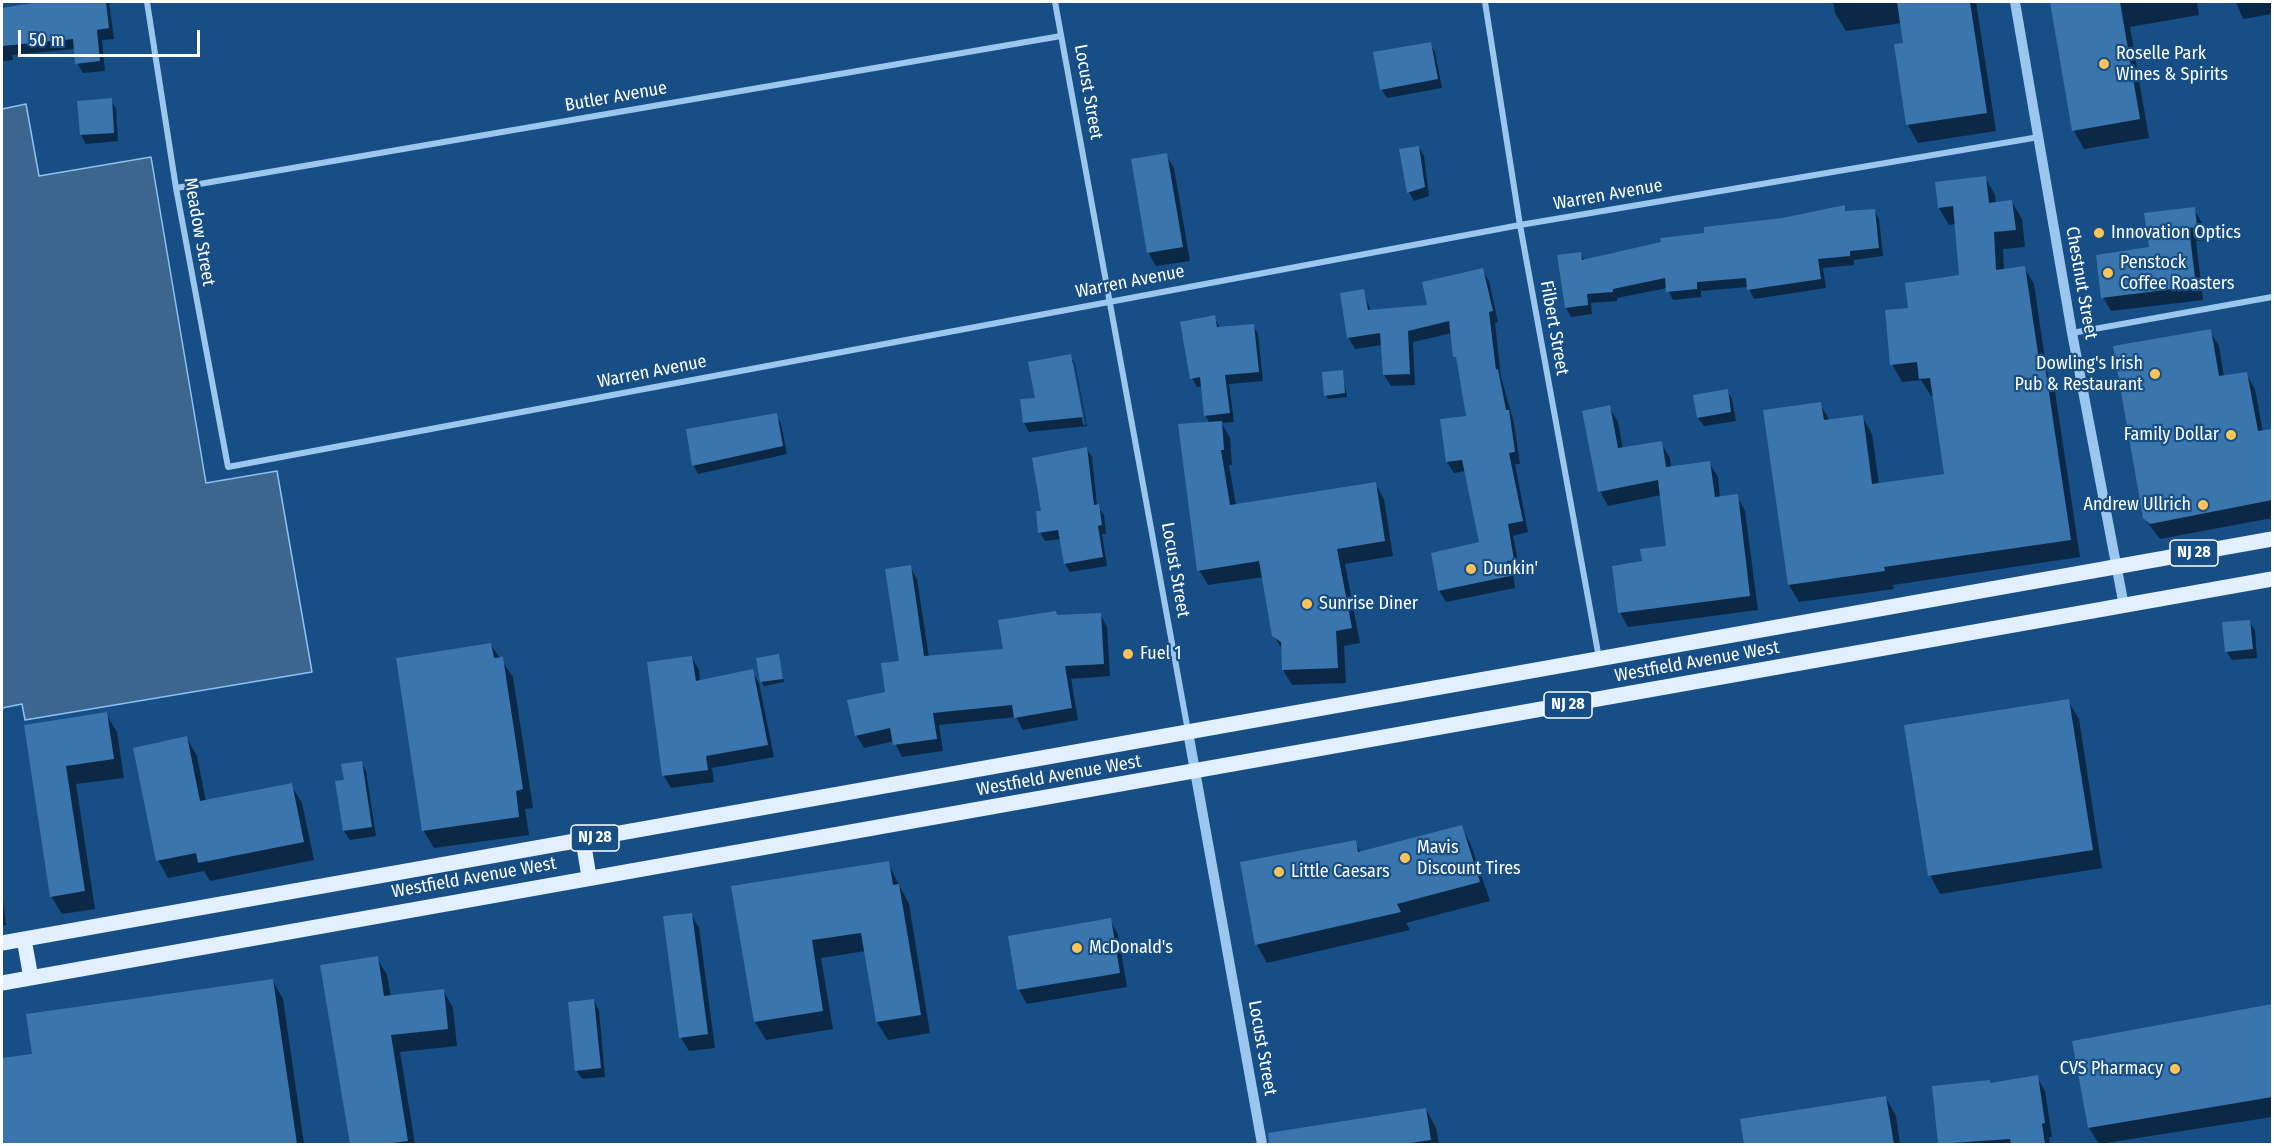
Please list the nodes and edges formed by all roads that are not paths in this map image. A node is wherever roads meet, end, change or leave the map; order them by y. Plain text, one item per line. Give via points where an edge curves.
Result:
1 (147, 2) edge
2 (1055, 2) edge
3 (1485, 2) edge
4 (2015, 2) edge
5 (1061, 36) junction
6 (2040, 137) junction
7 (176, 188) junction
8 (1520, 225) junction
9 (2272, 297) edge
10 (1109, 301) junction
11 (2073, 333) junction
12 (228, 466) joint
13 (2272, 539) edge
14 (2116, 567) junction
15 (2272, 579) edge
16 (2124, 606) junction
17 (1600, 659) junction
18 (1188, 732) junction
19 (1195, 771) junction
20 (583, 840) junction
21 (589, 877) junction
22 (24, 939) junction
23 (2, 943) edge
24 (31, 978) junction
25 (2, 983) edge
26 (1262, 1144) edge

1 - 7 street, Meadow Street
2 - 5 street, Locust Street
3 - 8 street, Filbert Street
4 - 6 street, Chestnut Street
5 - 7 street, Butler Avenue
5 - 10 street, Locust Street
6 - 8 street, Warren Avenue
6 - 11 street, Chestnut Street
7 - 12 street, Meadow Street
8 - 10 street, Warren Avenue
8 - 17 street, Filbert Street
9 - 11 street
10 - 12 street, Warren Avenue
10 - 18 street, Locust Street
11 - 14 street, Chestnut Street
13 - 14 main road, NJ 28
14 - 16 street, Chestnut Street
14 - 17 main road, Westfield Avenue West / NJ 28
15 - 16 main road, NJ 28
16 - 19 main road, Westfield Avenue West / NJ 28
17 - 18 main road, Westfield Avenue West / NJ 28
18 - 19 street, Locust Street
18 - 20 main road, Westfield Avenue West / NJ 28
19 - 21 main road, Westfield Avenue West / NJ 28
19 - 26 street, Locust Street
20 - 21 main road
20 - 22 main road, Westfield Avenue West / NJ 28
21 - 24 main road, Westfield Avenue West / NJ 28
22 - 23 main road, Westfield Avenue West / NJ 28
22 - 24 main road
24 - 25 main road, Westfield Avenue West / NJ 28

